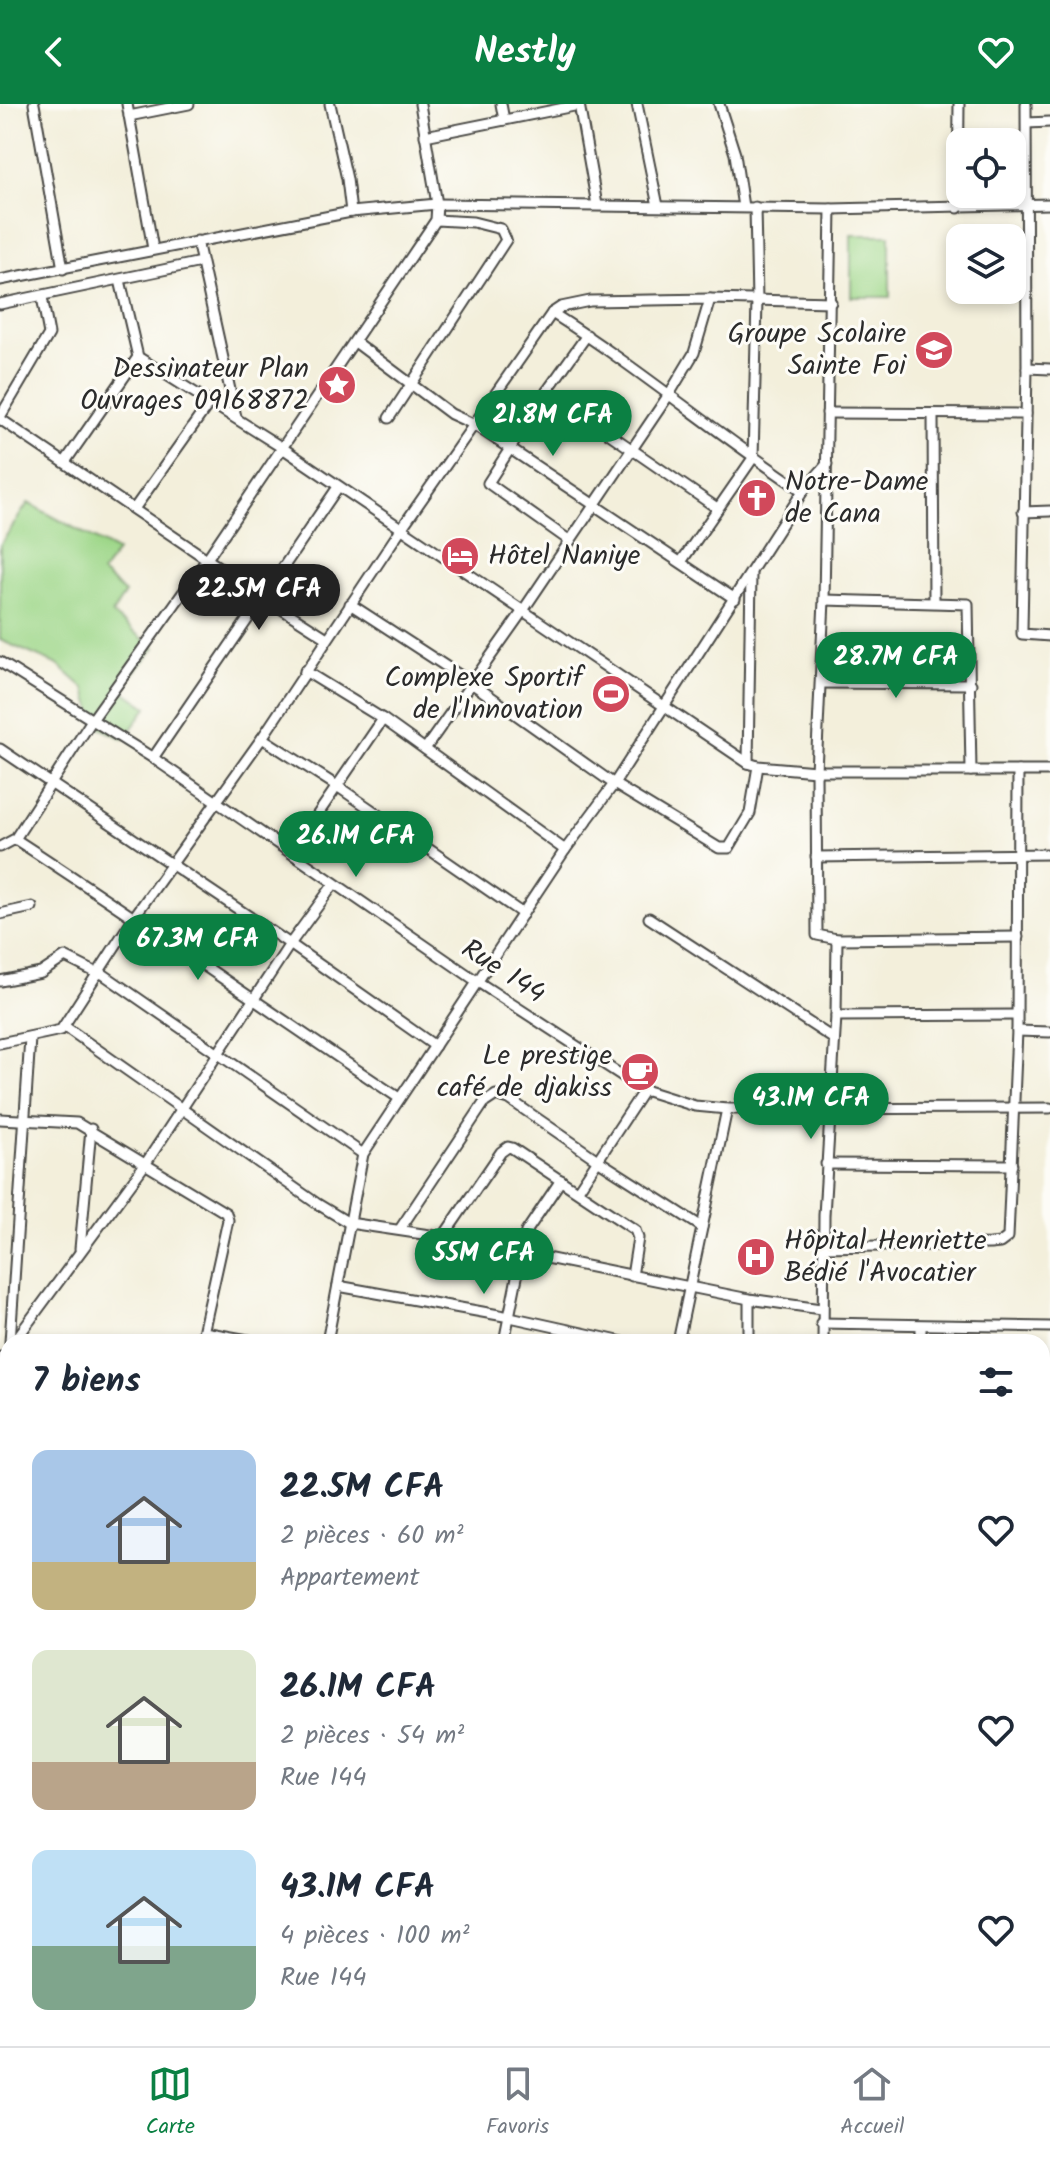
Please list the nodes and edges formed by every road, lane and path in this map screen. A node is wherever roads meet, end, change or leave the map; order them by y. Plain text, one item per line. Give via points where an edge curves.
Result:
1 (34, 104) edge
2 (127, 104) edge
3 (189, 104) edge
4 (330, 104) edge
5 (420, 104) edge
6 (501, 104) edge
7 (579, 104) edge
8 (637, 104) edge
9 (719, 104) edge
10 (959, 104) edge
11 (1026, 104) edge
12 (129, 116) junction
13 (504, 120) junction
14 (1050, 122) edge
15 (1027, 123) junction
16 (959, 128) edge
17 (425, 136) junction
18 (437, 204) junction
19 (1050, 204) edge
20 (597, 205) junction
21 (1028, 205) junction
22 (658, 206) junction
23 (743, 207) junction
24 (755, 207) junction
25 (958, 208) edge
26 (831, 209) junction
27 (351, 212) junction
28 (436, 220) junction
29 (197, 241) junction
30 (153, 249) junction
31 (201, 262) junction
32 (63, 269) junction
33 (0, 280) edge
34 (120, 280) junction
35 (42, 297) junction
36 (710, 299) junction
37 (757, 301) junction
38 (831, 302) junction
39 (0, 304) edge
40 (552, 313) junction
41 (587, 335) junction
42 (355, 342) junction
43 (138, 357) junction
44 (1027, 368) junction
45 (1050, 369) edge
46 (412, 384) junction
47 (547, 391) junction
48 (670, 393) junction
49 (210, 402) junction
50 (827, 413) junction
51 (933, 414) junction
52 (1026, 414) junction
53 (236, 417) junction
54 (0, 418) edge
55 (389, 418) dead end
56 (473, 424) junction
57 (281, 447) junction
58 (509, 448) junction
59 (631, 450) junction
60 (753, 458) junction
61 (65, 462) junction
62 (827, 464) junction
63 (338, 487) junction
64 (803, 491) junction
65 (594, 505) junction
66 (717, 508) junction
67 (134, 509) junction
68 (1050, 511) edge
69 (1023, 512) junction
70 (401, 529) junction
71 (570, 541) junction
72 (207, 559) junction
73 (681, 562) junction
74 (751, 574) junction
75 (263, 597) junction
76 (735, 599) junction
77 (824, 600) junction
78 (934, 602) junction
79 (350, 604) junction
80 (522, 612) junction
81 (1050, 636) edge
82 (327, 638) junction
83 (0, 662) edge
84 (305, 671) junction
85 (470, 682) junction
86 (821, 683) junction
87 (971, 684) junction
88 (665, 708) junction
89 (383, 719) junction
90 (92, 720) junction
91 (262, 738) junction
92 (0, 749) edge
93 (425, 749) junction
94 (153, 758) junction
95 (753, 764) junction
96 (816, 771) junction
97 (971, 771) junction
98 (1018, 771) junction
99 (1050, 771) edge
100 (52, 783) junction
101 (614, 784) junction
102 (337, 786) junction
103 (217, 801) junction
104 (15, 839) junction
105 (0, 847) edge
106 (565, 850) junction
107 (292, 852) junction
108 (1050, 854) edge
109 (1018, 856) junction
110 (816, 857) junction
111 (172, 866) junction
112 (334, 884) junction
113 (32, 907) dead end
114 (0, 914) edge
115 (523, 914) junction
116 (134, 917) junction
117 (649, 918) dead end
118 (1018, 937) junction
119 (837, 939) junction
120 (290, 944) junction
121 (100, 973) junction
122 (0, 981) edge
123 (478, 982) junction
124 (253, 1001) junction
125 (1016, 1015) junction
126 (836, 1016) junction
127 (64, 1026) junction
128 (1017, 1031) junction
129 (1050, 1032) edge
130 (30, 1038) junction
131 (834, 1039) junction
132 (0, 1043) edge
133 (435, 1046) junction
134 (218, 1054) junction
135 (644, 1090) junction
136 (399, 1098) junction
137 (829, 1108) junction
138 (1050, 1108) edge
139 (181, 1109) junction
140 (727, 1109) junction
141 (1013, 1109) junction
142 (0, 1119) edge
143 (25, 1119) junction
144 (91, 1129) junction
145 (363, 1154) junction
146 (599, 1161) junction
147 (146, 1163) junction
148 (826, 1164) junction
149 (1012, 1165) junction
150 (561, 1180) junction
151 (578, 1190) junction
152 (349, 1223) junction
153 (702, 1227) junction
154 (400, 1229) junction
155 (443, 1237) junction
156 (823, 1247) junction
157 (80, 1251) junction
158 (520, 1254) junction
159 (632, 1276) junction
160 (338, 1286) junction
161 (690, 1288) junction
162 (749, 1299) junction
163 (821, 1309) junction
164 (510, 1317) junction
165 (821, 1323) junction
166 (921, 1326) junction
167 (1050, 1327) edge
168 (12, 1334) edge
169 (18, 1334) edge
170 (203, 1334) edge
171 (329, 1334) edge
172 (506, 1334) edge
173 (587, 1334) edge
174 (680, 1334) edge
175 (749, 1334) edge
176 (822, 1334) edge
177 (921, 1334) edge

1 - 32 street
2 - 12 street
3 - 12 street
4 - 27 street
5 - 17 street
6 - 13 street
7 - 13 street
7 - 20 street
8 - 22 street
9 - 23 street via 735,154
10 - 16 street
11 - 15 street
12 - 30 street
13 - 17 street
14 - 15 street
15 - 21 street
17 - 18 street
18 - 20 street
18 - 27 street
18 - 28 street
19 - 21 street
20 - 22 street
21 - 44 street
22 - 23 street
23 - 24 street
24 - 26 street
24 - 37 street
25 - 26 street
26 - 38 street
27 - 29 street
28 - 42 street
28 - 46 street via 492,225 506,240
29 - 30 street
29 - 31 street
30 - 32 street
31 - 34 street
31 - 53 street
32 - 33 street
34 - 35 street
34 - 43 street
35 - 39 street
35 - 54 street via 49,334
36 - 37 street
36 - 40 street via 590,301
36 - 48 street via 694,353
37 - 38 street
37 - 60 street
38 - 50 street
40 - 41 street
40 - 56 street
41 - 47 street
41 - 48 street
42 - 46 street
42 - 57 street
43 - 49 street
43 - 61 street
44 - 45 street
44 - 52 street
46 - 55 street
46 - 56 street
47 - 58 street
47 - 59 street
48 - 59 street
48 - 60 street
49 - 53 street
49 - 67 street
50 - 51 street
50 - 62 street
51 - 52 street
51 - 78 street
52 - 69 street
53 - 57 street
54 - 61 street
56 - 58 street
56 - 70 street
57 - 63 street
57 - 72 street
58 - 65 street
58 - 71 street via 488,485
59 - 65 street
59 - 66 street
60 - 64 street
60 - 66 street
61 - 67 street
62 - 64 street
62 - 77 street
63 - 70 street
63 - 75 street
64 - 74 street
65 - 71 street
65 - 73 street
66 - 73 street
67 - 72 street
68 - 69 street
69 - 81 street via 1022,634
70 - 79 street
70 - 80 street
71 - 80 street
72 - 75 street
72 - 90 street
73 - 76 street
74 - 76 street
74 - 95 street
75 - 82 street
75 - 94 street
76 - 88 street
77 - 78 street
77 - 86 street
78 - 87 street via 968,604
79 - 82 street
79 - 85 street
80 - 85 street
80 - 88 street
82 - 84 street
83 - 90 street, Rue 144
84 - 89 street
84 - 91 street
85 - 93 street
85 - 101 street
86 - 87 street
86 - 96 street
87 - 97 street
88 - 95 street
88 - 101 street
89 - 93 street
89 - 102 street
90 - 94 street, Rue 144
90 - 100 street
91 - 102 street
91 - 103 street
92 - 100 street
93 - 106 street
94 - 103 street, Rue 144
95 - 96 street
95 - 101 street via 750,813 725,850
96 - 97 street
96 - 110 street
97 - 98 street
98 - 99 street
98 - 109 street
100 - 104 street
100 - 111 street
101 - 106 street
102 - 107 street
102 - 115 street
103 - 107 street, Rue 144
103 - 111 street
104 - 105 street
104 - 116 street
106 - 115 street
107 - 112 street, Rue 144
108 - 109 street
109 - 110 street
109 - 118 street
110 - 119 street via 817,935
111 - 116 street
111 - 120 street
112 - 120 street
112 - 123 street, Rue 144
113 - 114 street
115 - 123 street
116 - 121 street
116 - 124 street
117 - 131 street
118 - 119 street
118 - 125 street
119 - 126 street
120 - 124 street
120 - 133 street
121 - 122 street via 65,957 41,973
121 - 127 street
121 - 134 street
123 - 133 street
123 - 135 street, Rue 144
124 - 134 street
124 - 136 street
125 - 126 street
125 - 128 street
126 - 131 street
127 - 130 street via 57,1033
127 - 139 street
128 - 129 street
128 - 141 street
130 - 132 street
130 - 143 street
131 - 137 street
133 - 136 street
134 - 139 street
134 - 145 street
135 - 140 street, Rue 144 via 695,1106
135 - 146 street
136 - 145 street
137 - 140 street, Rue 144
137 - 141 street, Rue 144
137 - 148 street
138 - 141 street, Rue 144
139 - 147 street
139 - 152 street
140 - 153 street
141 - 149 street
142 - 143 street
143 - 144 street via 60,1120
143 - 168 street
144 - 147 street
144 - 157 street
145 - 152 street
146 - 151 street
146 - 153 street
146 - 154 street via 509,1099 490,1097
147 - 157 street
147 - 170 street via 226,1213
148 - 149 street
148 - 156 street
149 - 156 street via 1010,1226 1000,1243
150 - 151 street
150 - 155 street via 520,1151 504,1148
150 - 158 street via 526,1232
151 - 159 street via 637,1232
152 - 154 street
152 - 160 street
153 - 161 street
154 - 155 street
155 - 158 street
156 - 163 street
157 - 169 street
158 - 159 street
158 - 164 street
159 - 161 street
160 - 164 street
160 - 171 street
161 - 162 street
161 - 174 street
162 - 163 street
162 - 175 street
163 - 165 street
164 - 172 street
164 - 173 street
165 - 166 street
165 - 176 street
166 - 167 street
166 - 177 street

